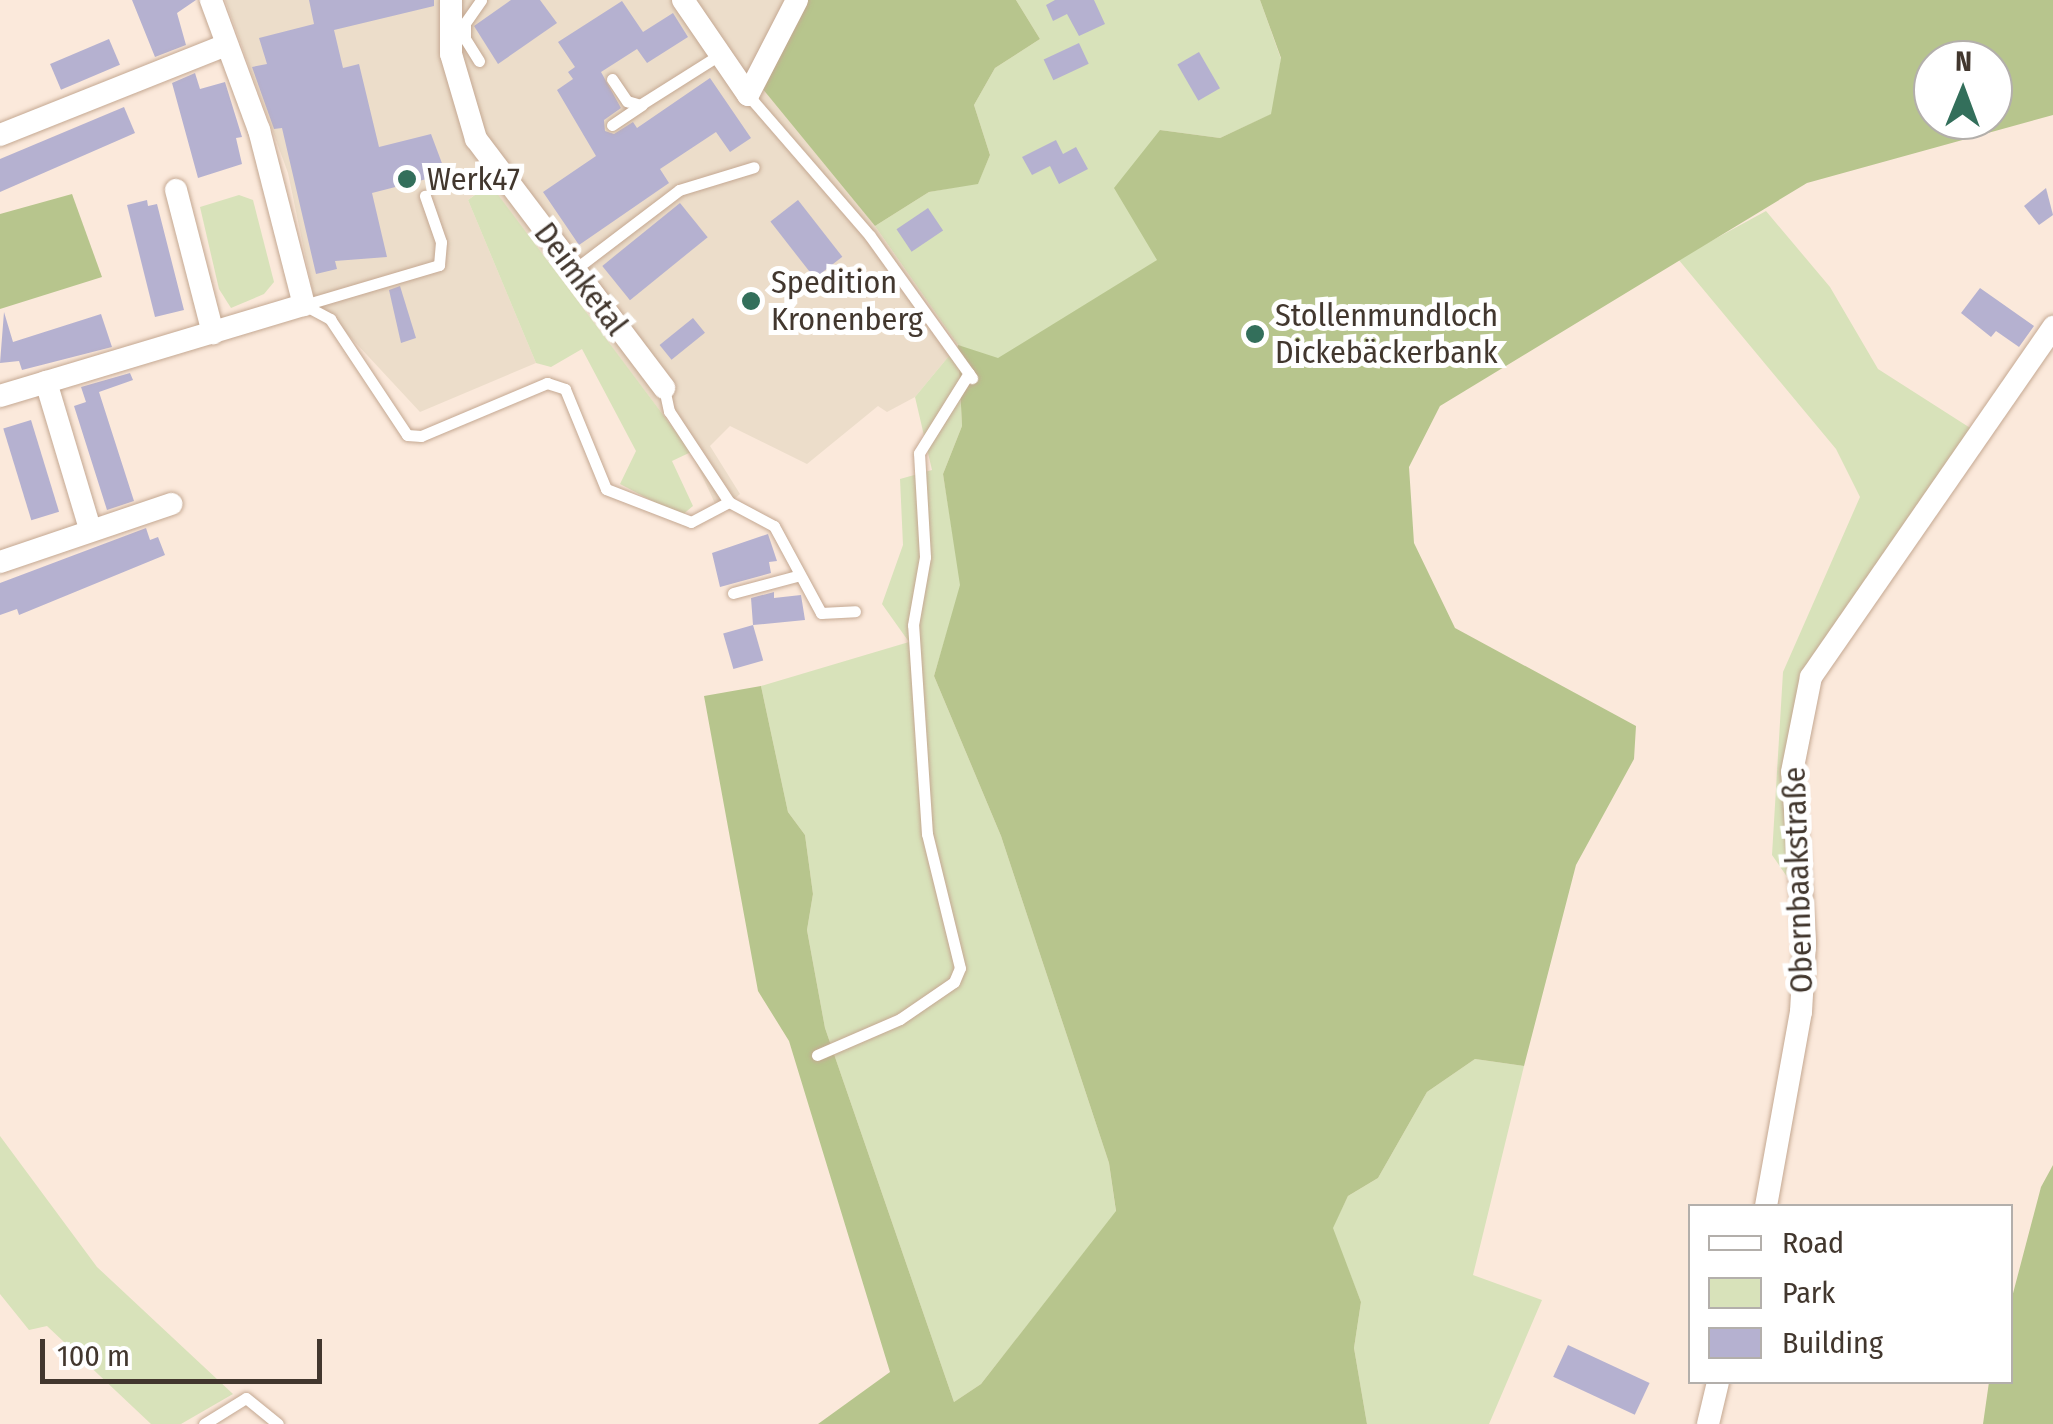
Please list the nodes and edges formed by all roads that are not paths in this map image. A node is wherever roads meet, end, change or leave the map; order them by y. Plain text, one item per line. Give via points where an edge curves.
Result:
1 (211, 0) edge
2 (450, 0) edge
3 (481, 0) edge
4 (684, 0) edge
5 (797, 0) edge
6 (226, 44) junction
7 (719, 55) junction
8 (479, 60) dead end
9 (612, 78) dead end
10 (748, 95) junction
11 (645, 103) junction
12 (612, 124) dead end
13 (0, 136) edge
14 (754, 167) dead end
15 (176, 190) dead end
16 (425, 196) dead end
17 (574, 270) junction
18 (304, 305) junction
19 (2053, 327) edge
20 (213, 333) junction
21 (46, 382) junction
22 (664, 388) joint
23 (0, 396) edge
24 (729, 502) junction
25 (171, 504) dead end
26 (90, 529) junction
27 (0, 562) edge
28 (797, 576) junction
29 (733, 593) dead end
30 (855, 611) dead end
31 (817, 1055) dead end
32 (1766, 1204) edge
33 (1718, 1384) edge
34 (204, 1424) edge
35 (278, 1424) edge
36 (1708, 1424) edge

1 - 6 street
2 - 17 street, Deimketal via 451,54 476,138
3 - 8 lane via 464,39
4 - 7 street
5 - 10 street
6 - 13 street
6 - 18 street via 259,130
7 - 10 street
7 - 11 lane
9 - 11 lane via 627,101
10 - 31 lane via 870,236 971,377 919,453 925,557 913,625 927,834 960,968 954,982 900,1019
11 - 12 lane
14 - 17 lane via 679,190
15 - 20 street
16 - 18 lane via 441,242 439,265
17 - 22 street, Deimketal
18 - 20 street
18 - 24 lane via 330,319 407,436 547,383 564,389 606,489 690,522
19 - 32 street, Obernbaakstraße via 1812,677 1792,772 1805,943 1802,1012
20 - 21 street
21 - 23 street
21 - 26 street
22 - 24 lane via 669,410
24 - 28 lane via 774,526
25 - 26 street
26 - 27 street
28 - 29 lane
28 - 30 lane via 822,614
33 - 36 street
34 - 35 lane via 246,1398

